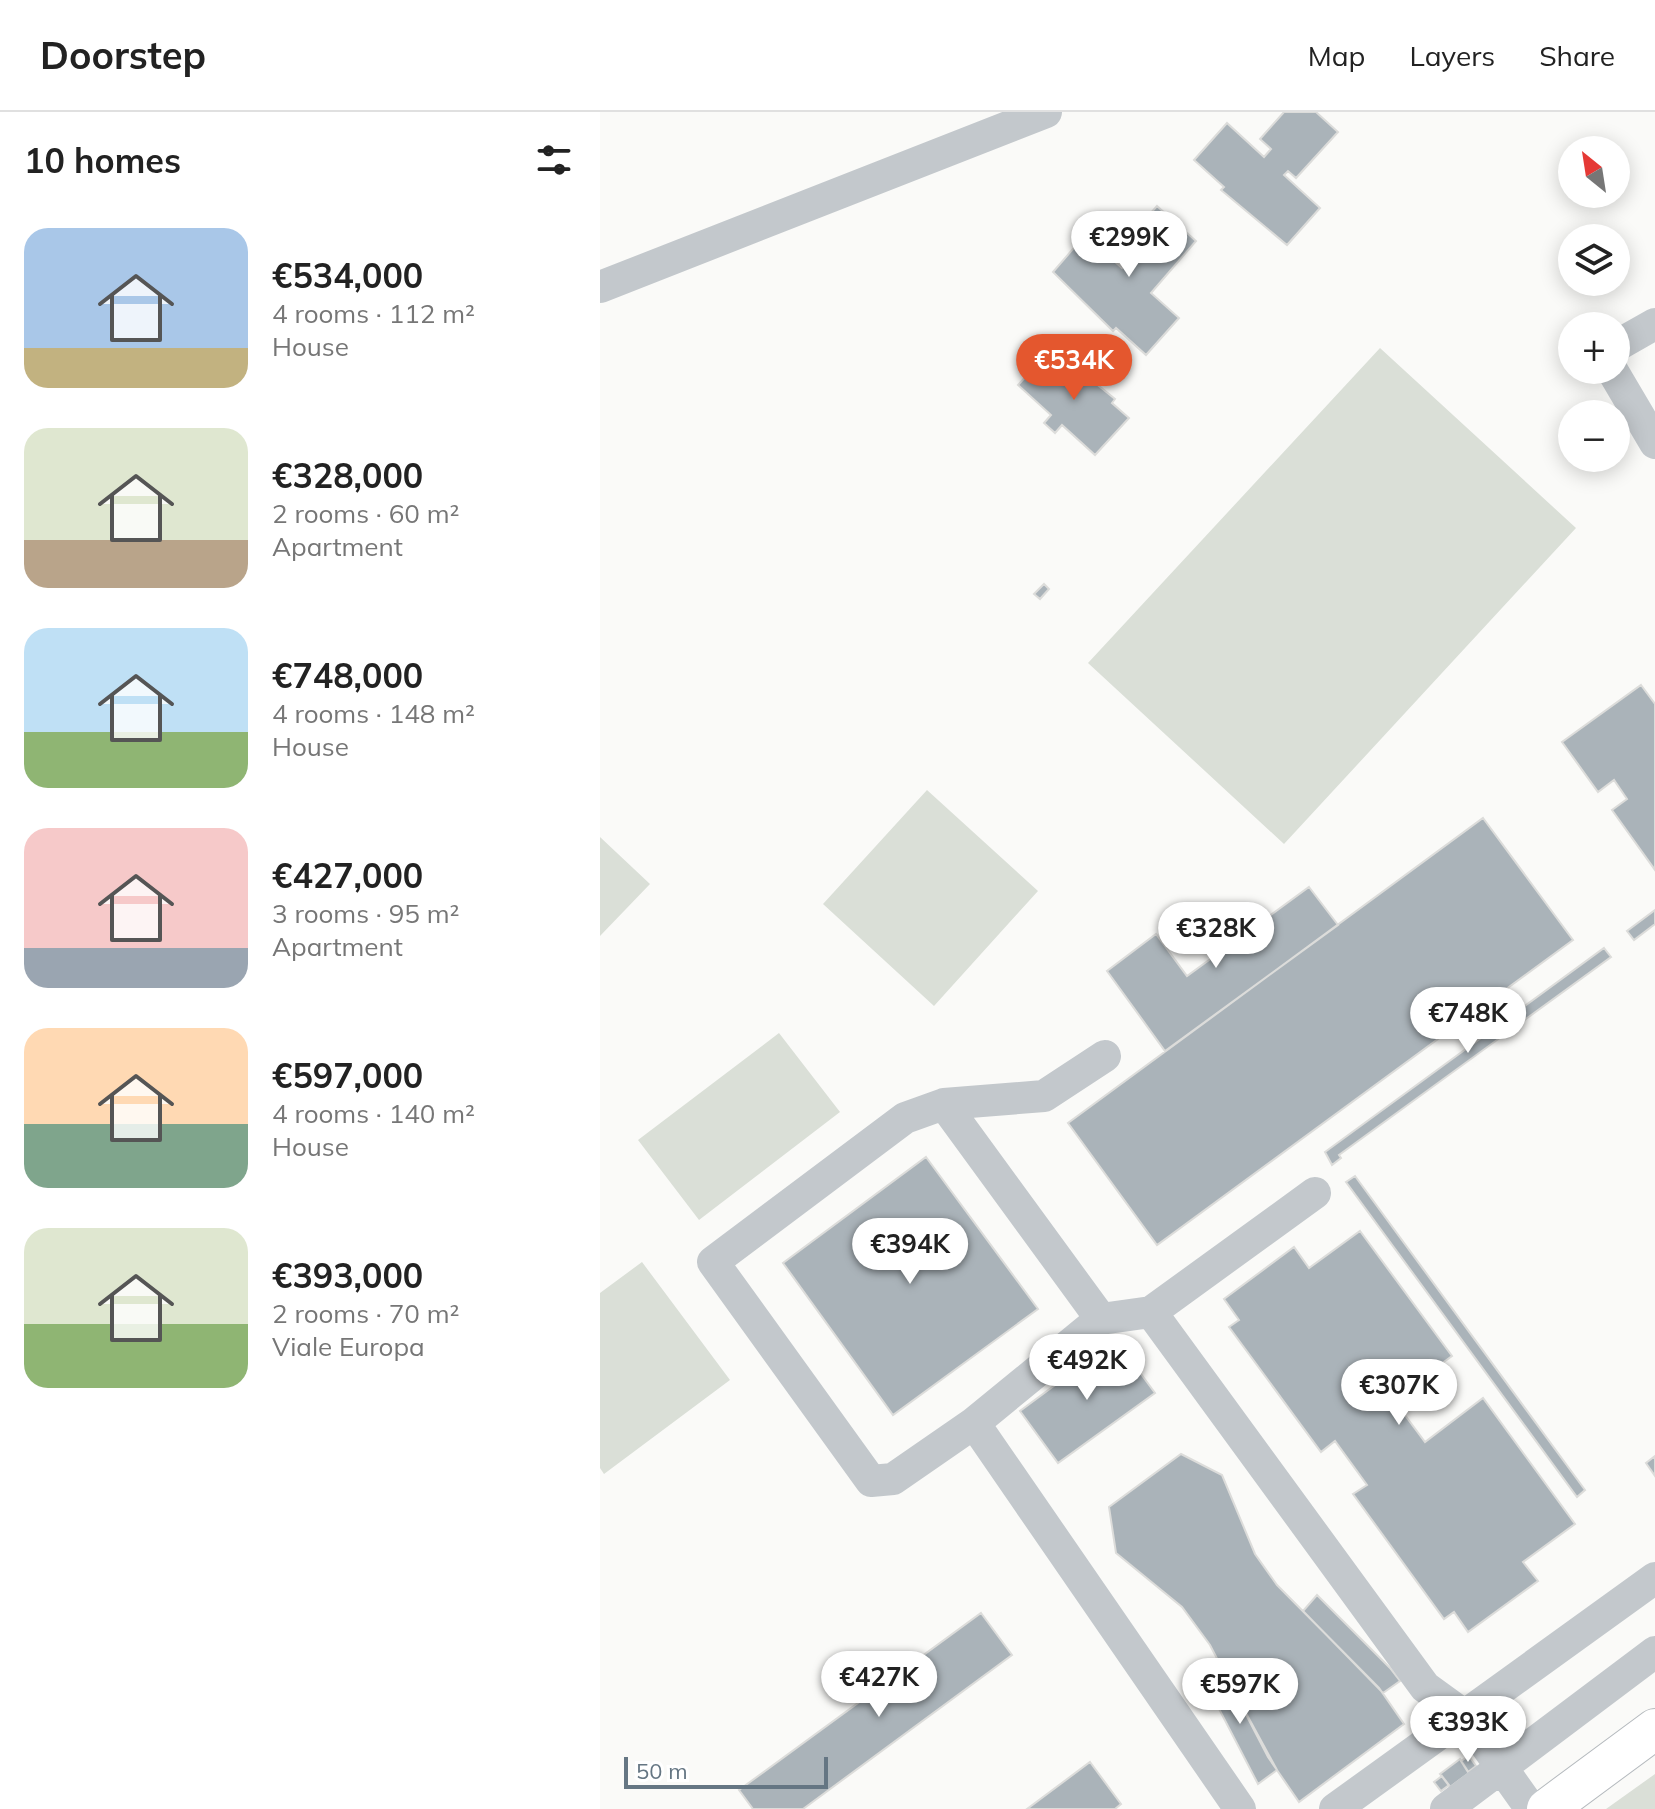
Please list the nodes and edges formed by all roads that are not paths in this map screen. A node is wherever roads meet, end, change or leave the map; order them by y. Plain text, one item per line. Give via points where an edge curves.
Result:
1 (1046, 112) edge
2 (600, 287) edge
3 (1655, 324) edge
4 (1630, 338) edge
5 (1620, 384) edge
6 (1655, 443) edge
7 (1105, 1056) dead end
8 (944, 1104) junction
9 (1315, 1193) dead end
10 (1151, 1312) junction
11 (1101, 1319) junction
12 (974, 1423) junction
13 (1655, 1578) edge
14 (1655, 1652) edge
15 (1465, 1716) junction
16 (1655, 1729) edge
17 (1501, 1767) junction
18 (1240, 1809) edge
19 (1335, 1809) edge
20 (1446, 1809) edge
21 (1531, 1809) edge
22 (1547, 1809) edge

1 - 2 street
3 - 4 street
5 - 6 street
7 - 8 street via 1044,1096
8 - 11 street
8 - 12 street via 905,1118 713,1262 871,1481 893,1479
9 - 10 street
10 - 11 street
10 - 15 street via 1425,1687
11 - 12 street
12 - 18 street
13 - 15 street
14 - 17 street
15 - 17 street
15 - 19 street
16 - 22 main road
17 - 20 street
17 - 21 street

